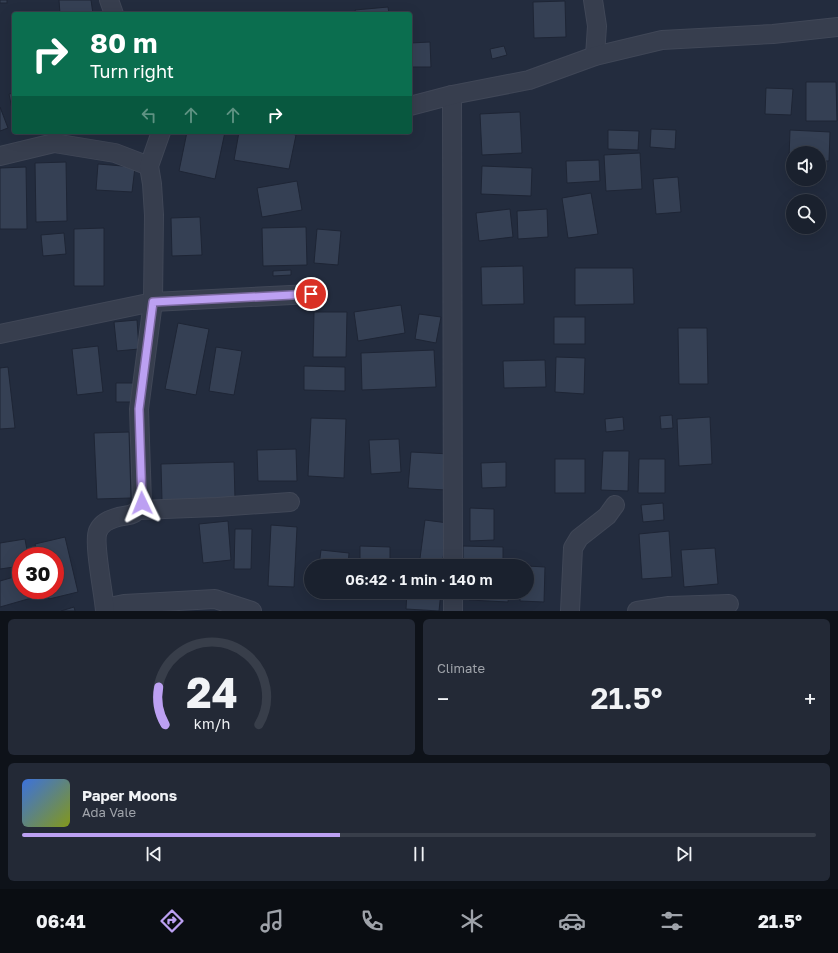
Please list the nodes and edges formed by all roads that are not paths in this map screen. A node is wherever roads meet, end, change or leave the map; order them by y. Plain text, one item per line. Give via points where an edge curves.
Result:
1 (109, 0) edge
2 (593, 0) edge
3 (113, 12) edge
4 (838, 27) edge
5 (595, 56) junction
6 (452, 95) junction
7 (412, 105) edge
8 (160, 134) edge
9 (0, 156) edge
10 (149, 166) junction
11 (311, 294) dead end
12 (153, 302) junction
13 (0, 334) edge
14 (290, 502) dead end
15 (615, 505) dead end
16 (139, 510) junction
17 (453, 559) edge
18 (453, 599) edge
19 (729, 604) dead end
20 (105, 609) edge
21 (252, 611) edge
22 (453, 611) edge
23 (570, 611) edge
24 (637, 611) edge

1 - 3 street
2 - 5 street via 597,26
4 - 5 street via 773,34 662,40
5 - 6 street via 529,80
6 - 7 street
6 - 17 street
8 - 10 street
9 - 10 street via 54,143 115,152
10 - 12 street via 154,215
11 - 12 street
12 - 13 street
12 - 16 street via 139,409 142,503
14 - 16 street
15 - 23 street via 607,516 579,538 573,548
16 - 20 street via 134,514 104,522 98,531 97,545
18 - 22 street
19 - 24 street via 669,606
20 - 21 street via 124,604 215,599

